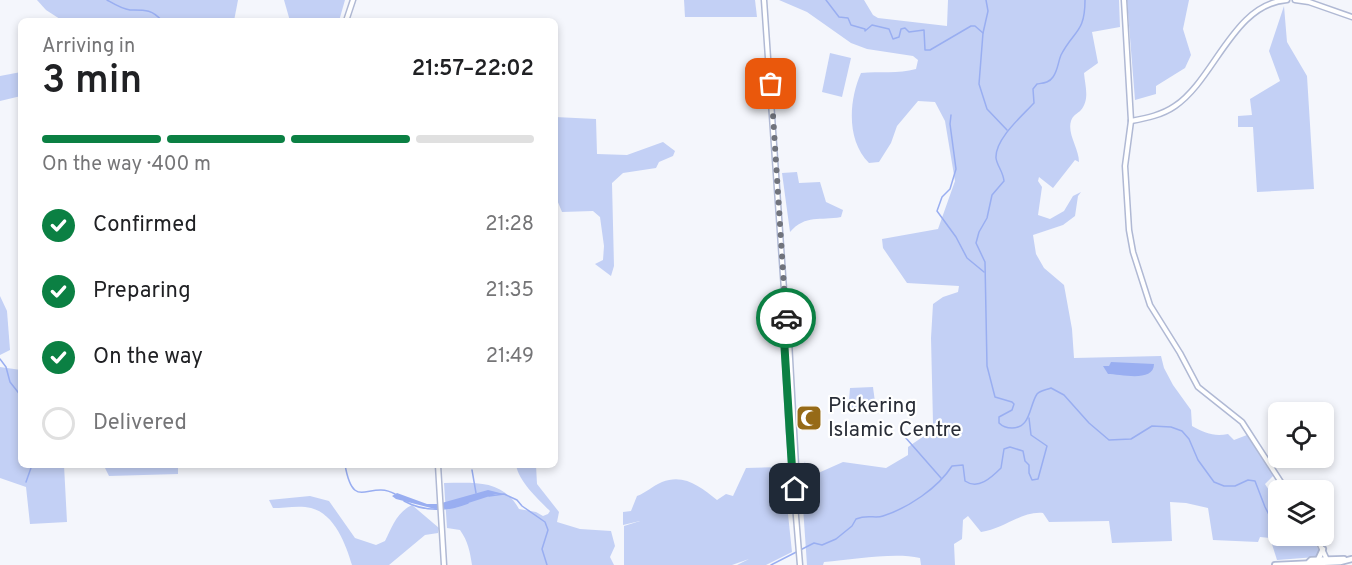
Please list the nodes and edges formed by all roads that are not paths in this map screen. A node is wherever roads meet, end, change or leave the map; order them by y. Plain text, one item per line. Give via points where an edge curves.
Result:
1 (353, 0) edge
2 (764, 0) edge
3 (1124, 0) edge
4 (1287, 0) edge
5 (1295, 0) edge
6 (1352, 17) edge
7 (347, 18) edge
8 (1131, 121) junction
9 (786, 319) junction
10 (789, 431) junction
11 (794, 436) junction
12 (438, 468) edge
13 (1280, 480) edge
14 (795, 489) junction
15 (1321, 546) edge
16 (1323, 549) junction
17 (1349, 559) edge
18 (1318, 560) junction
19 (1328, 561) junction
20 (1309, 562) junction
21 (444, 565) edge
22 (800, 565) edge
23 (1277, 565) edge

1 - 7 street
2 - 9 street
3 - 8 street
4 - 8 street via 1270,4 1252,15 1197,86 1174,107
5 - 6 street
8 - 13 street via 1125,166 1129,230 1150,305 1198,387 1242,422
9 - 10 street via 783,323
9 - 11 street
10 - 11 street
10 - 14 street
11 - 14 street
12 - 21 street
14 - 22 street
15 - 16 street
16 - 18 main road
16 - 19 street
17 - 19 main road
18 - 19 main road
18 - 20 main road
19 - 20 main road
20 - 23 main road

